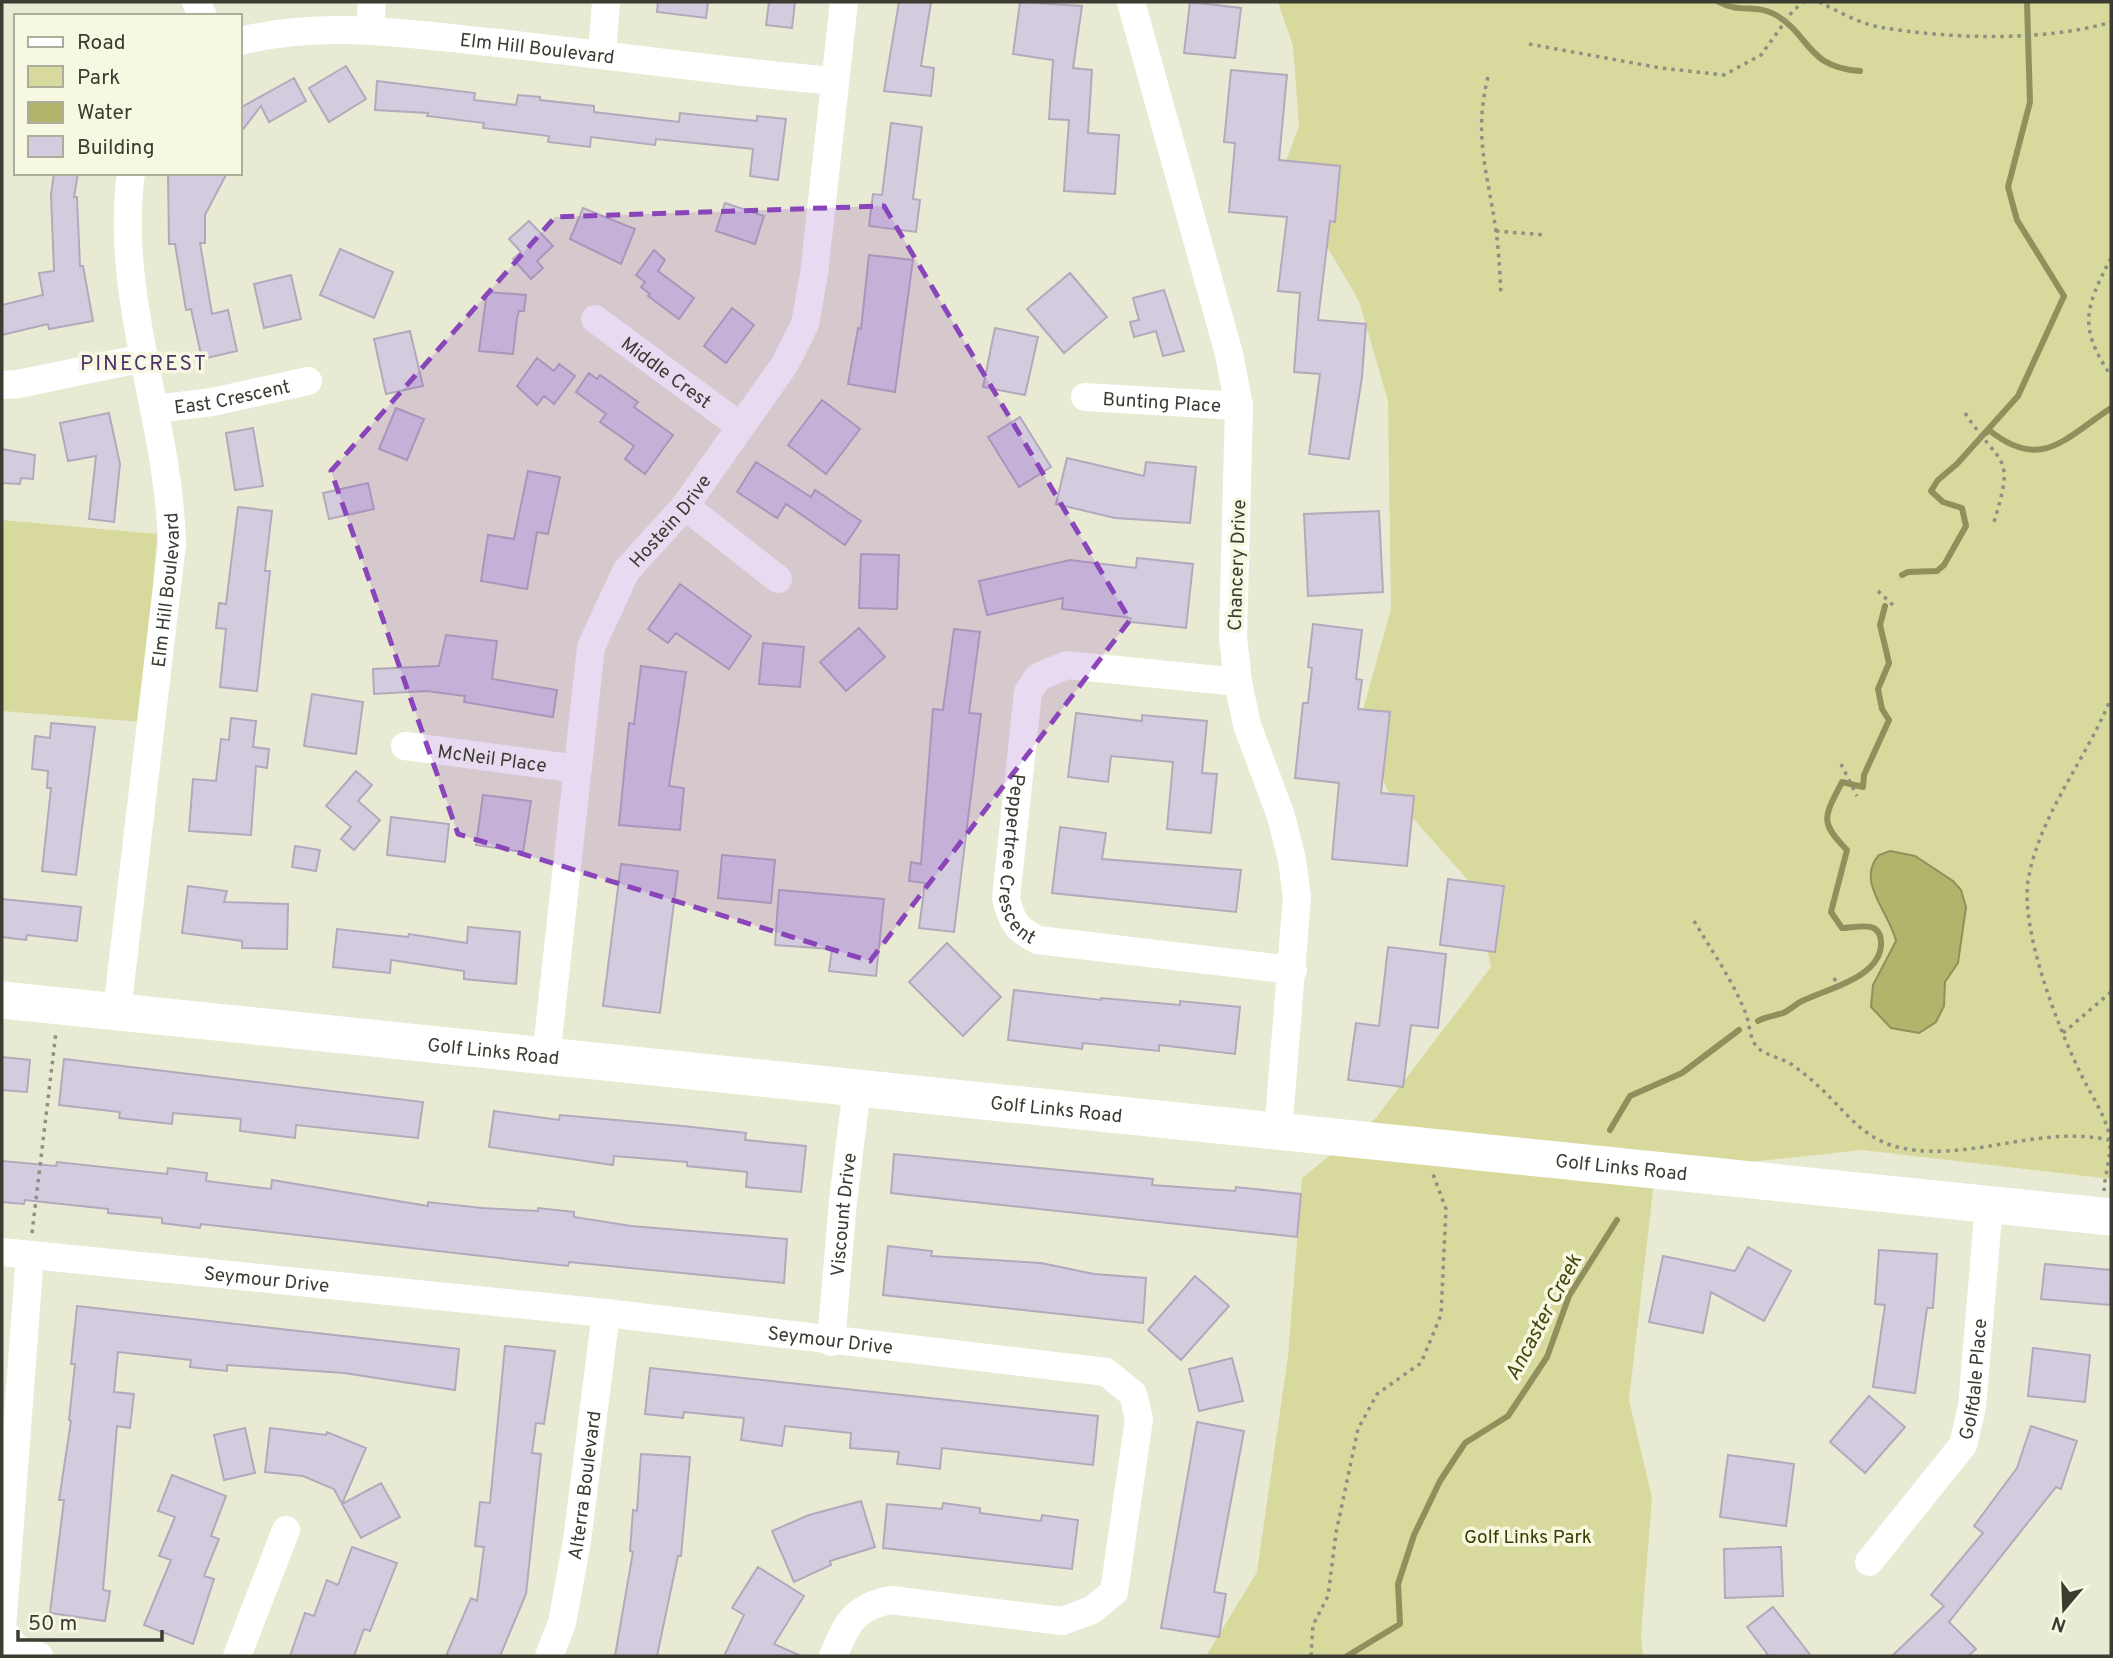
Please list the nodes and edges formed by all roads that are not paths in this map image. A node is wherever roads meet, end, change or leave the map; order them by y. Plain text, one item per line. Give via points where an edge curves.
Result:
1 (607, 2) edge
2 (844, 2) edge
3 (1131, 2) edge
4 (371, 15) edge
5 (242, 41) edge
6 (602, 54) junction
7 (835, 81) junction
8 (131, 175) edge
9 (595, 318) dead end
10 (144, 358) junction
11 (308, 380) dead end
12 (2, 385) edge
13 (1085, 397) dead end
14 (1239, 406) junction
15 (156, 409) junction
16 (740, 426) junction
17 (685, 506) junction
18 (778, 579) dead end
19 (1238, 682) junction
20 (405, 746) dead end
21 (578, 769) junction
22 (1293, 970) junction
23 (2, 1000) edge
24 (117, 1011) junction
25 (546, 1058) junction
26 (858, 1088) junction
27 (1278, 1132) junction
28 (1989, 1205) junction
29 (2111, 1217) edge
30 (2, 1252) edge
31 (30, 1255) junction
32 (606, 1313) junction
33 (831, 1342) junction
34 (286, 1530) dead end
35 (1868, 1562) dead end
36 (39, 1656) edge
37 (237, 1656) edge
38 (549, 1656) edge
39 (833, 1656) edge

1 - 6 street
2 - 7 street, Hostein Drive
3 - 14 street, Chancery Drive via 1229,354
4 - 5 street, Elm Hill Boulevard via 322,29
4 - 6 street, Elm Hill Boulevard
6 - 7 street, Elm Hill Boulevard via 730,73
7 - 16 street, Hostein Drive via 805,324 785,364
8 - 10 street, Elm Hill Boulevard via 127,258
9 - 16 street, Middle Crest
10 - 12 street
10 - 15 street, Elm Hill Boulevard
11 - 15 street, East Crescent via 212,402
13 - 14 street, Bunting Place
14 - 19 street, Chancery Drive via 1233,637
15 - 24 street, Elm Hill Boulevard via 171,502 172,544
16 - 17 street, Hostein Drive
17 - 18 street
17 - 21 street, Hostein Drive via 626,571 591,647
19 - 22 street, Chancery Drive via 1247,725 1292,860 1297,897
19 - 22 street, Peppertree Crescent via 1067,666 1038,677 1028,692 1006,898 1011,920 1038,940
20 - 21 street, McNeil Place
21 - 25 street, Hostein Drive
22 - 27 street, Chancery Drive
23 - 24 main road, Golf Links Road
24 - 25 main road, Golf Links Road
25 - 26 main road, Golf Links Road
26 - 27 main road, Golf Links Road
26 - 33 street, Viscount Drive
27 - 28 main road, Golf Links Road
28 - 29 main road, Golf Links Road
28 - 35 street, Golfdale Place via 1972,1407 1963,1445
30 - 31 street, Seymour Drive
31 - 32 street, Seymour Drive
31 - 36 street via 2,1629 18,1651
32 - 33 street, Seymour Drive
32 - 38 street, Alterra Boulevard via 577,1541 562,1623
33 - 39 street, Seymour Drive via 1106,1372 1133,1394 1139,1419 1114,1592 1092,1610 1062,1620 891,1600 868,1605 846,1626
34 - 37 street

